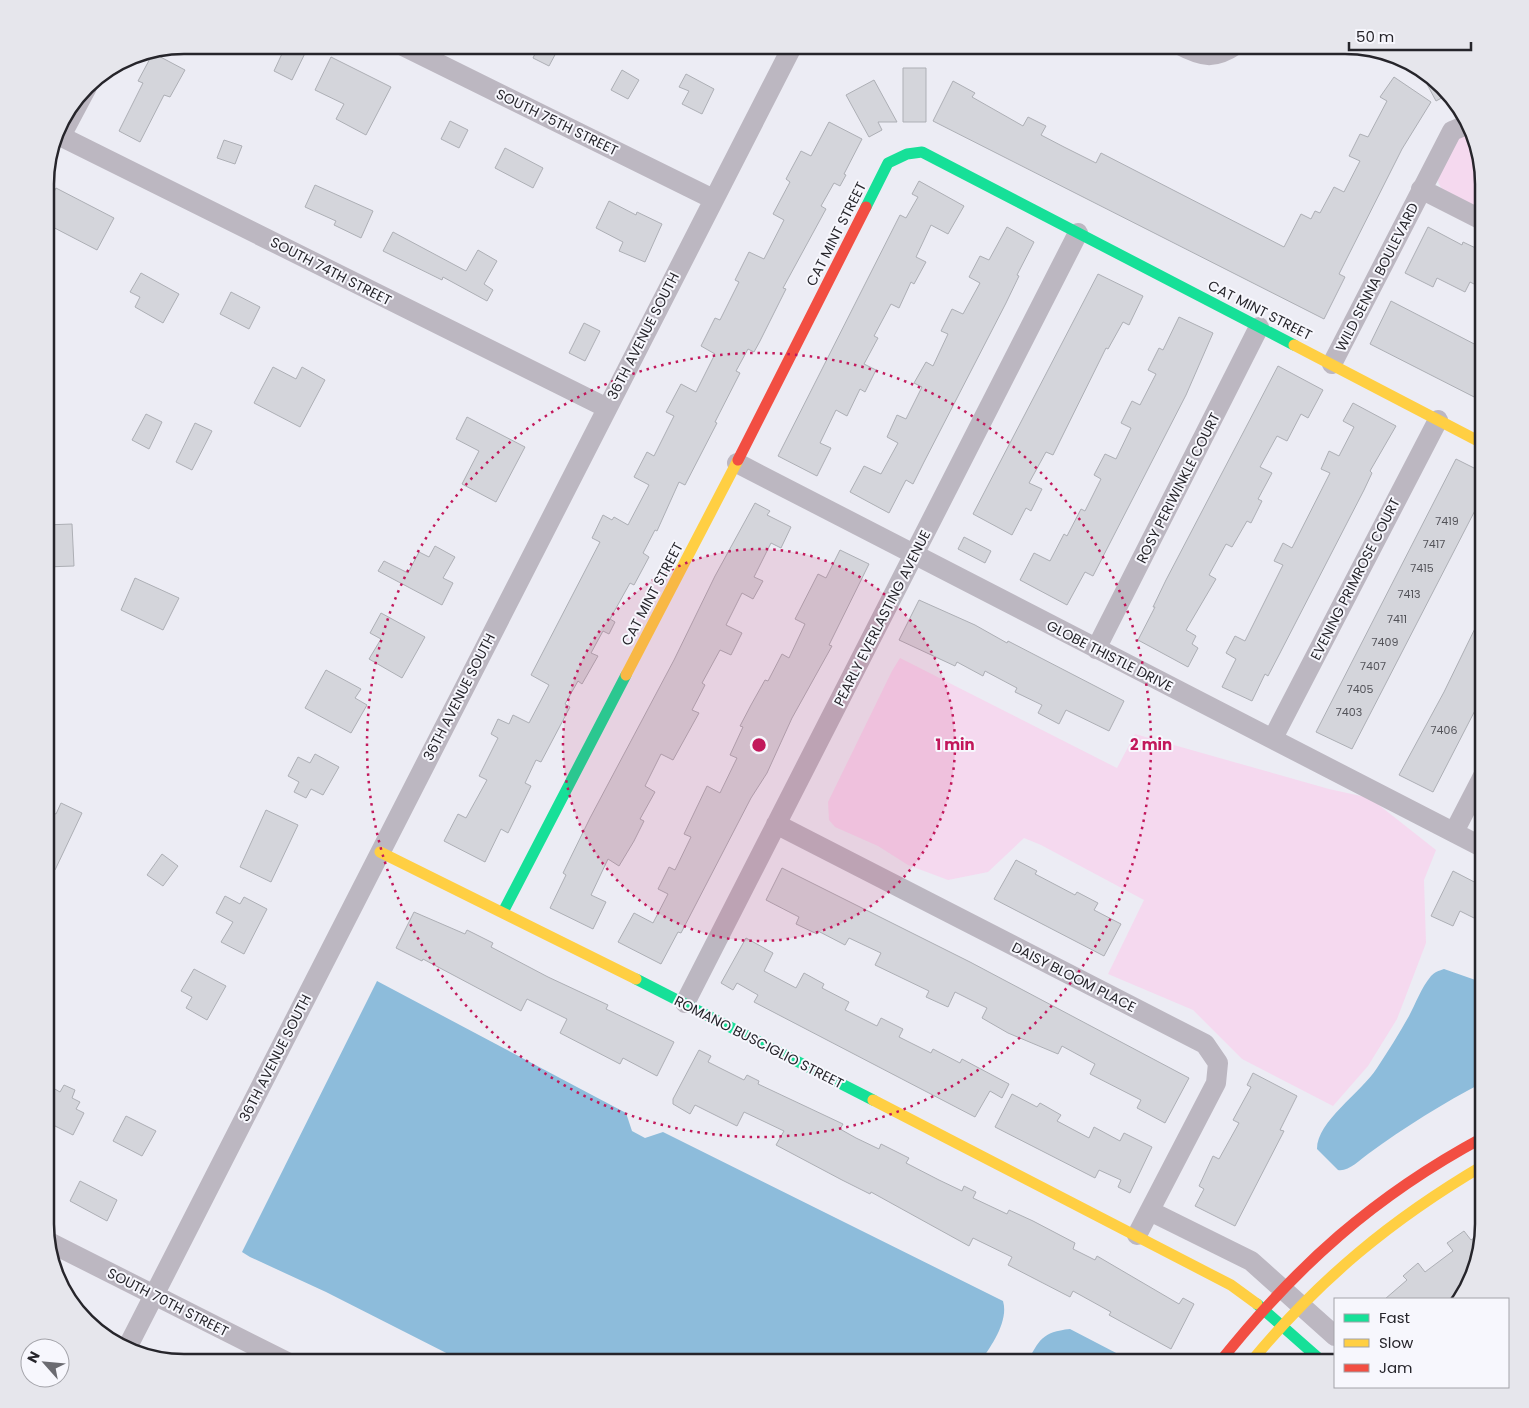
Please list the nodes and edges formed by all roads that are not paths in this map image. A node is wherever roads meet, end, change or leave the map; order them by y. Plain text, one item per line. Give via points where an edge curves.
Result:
1 (419, 54) edge
2 (789, 54) edge
3 (1196, 54) edge
4 (1222, 54) edge
5 (1462, 127) edge
6 (63, 137) edge
7 (1421, 190) junction
8 (714, 199) junction
9 (1475, 217) edge
10 (1078, 233) junction
11 (1259, 327) junction
12 (1332, 364) junction
13 (606, 408) junction
14 (1438, 420) junction
15 (1475, 439) edge
16 (737, 463) junction
17 (914, 556) junction
18 (1096, 649) junction
19 (1274, 738) junction
20 (1475, 791) edge
21 (776, 824) junction
22 (1454, 832) junction
23 (1475, 843) edge
24 (380, 852) junction
25 (503, 912) junction
26 (685, 1003) junction
27 (1475, 1141) edge
28 (1475, 1170) edge
29 (1150, 1211) junction
30 (1137, 1235) junction
31 (55, 1245) edge
32 (1283, 1287) junction
33 (154, 1295) junction
34 (1300, 1304) junction
35 (1263, 1308) junction
36 (1281, 1324) junction
37 (1334, 1335) edge
38 (130, 1342) edge
39 (271, 1354) edge
40 (1226, 1354) edge
41 (1257, 1354) edge
42 (1314, 1354) edge

1 - 8 street, SOUTH 75TH STREET
2 - 8 street, 36TH AVENUE SOUTH
3 - 4 street
5 - 7 street, WILD SENNA BOULEVARD via 1452,131
6 - 13 street, SOUTH 74TH STREET
7 - 9 street, WILD SENNA BOULEVARD
7 - 12 street, WILD SENNA BOULEVARD
8 - 13 street, 36TH AVENUE SOUTH
10 - 11 street, CAT MINT STREET
10 - 16 street, CAT MINT STREET via 922,152 888,163
10 - 17 street, PEARLY EVERLASTING AVENUE
11 - 12 street, CAT MINT STREET
11 - 18 street, ROSY PERIWINKLE COURT
12 - 14 street, CAT MINT STREET
13 - 24 street, 36TH AVENUE SOUTH
14 - 15 street, CAT MINT STREET
14 - 19 street, EVENING PRIMROSE COURT
16 - 17 street, GLOBE THISTLE DRIVE
16 - 25 street, CAT MINT STREET
17 - 18 street, GLOBE THISTLE DRIVE
17 - 21 street, PEARLY EVERLASTING AVENUE
18 - 19 street, GLOBE THISTLE DRIVE
19 - 22 street, GLOBE THISTLE DRIVE
20 - 22 street
21 - 26 street, PEARLY EVERLASTING AVENUE
21 - 29 street, DAISY BLOOM PLACE via 1205,1044 1218,1063 1216,1083
22 - 23 street, GLOBE THISTLE DRIVE
24 - 25 street, ROMANO BUSCIGLIO STREET
24 - 33 street, 36TH AVENUE SOUTH
25 - 26 street, ROMANO BUSCIGLIO STREET
26 - 30 street, ROMANO BUSCIGLIO STREET
27 - 32 street via 1395,1190 1338,1235
28 - 34 street via 1385,1228
29 - 30 street
29 - 32 street via 1251,1261
30 - 35 street, ROMANO BUSCIGLIO STREET via 1231,1285
31 - 33 street, SOUTH 70TH STREET
32 - 34 street
32 - 35 street
33 - 38 street, 36TH AVENUE SOUTH
33 - 39 street, SOUTH 70TH STREET
34 - 36 street
34 - 37 street
35 - 36 street, ROMANO BUSCIGLIO STREET
35 - 40 street
36 - 41 street
36 - 42 street, ROMANO BUSCIGLIO STREET

